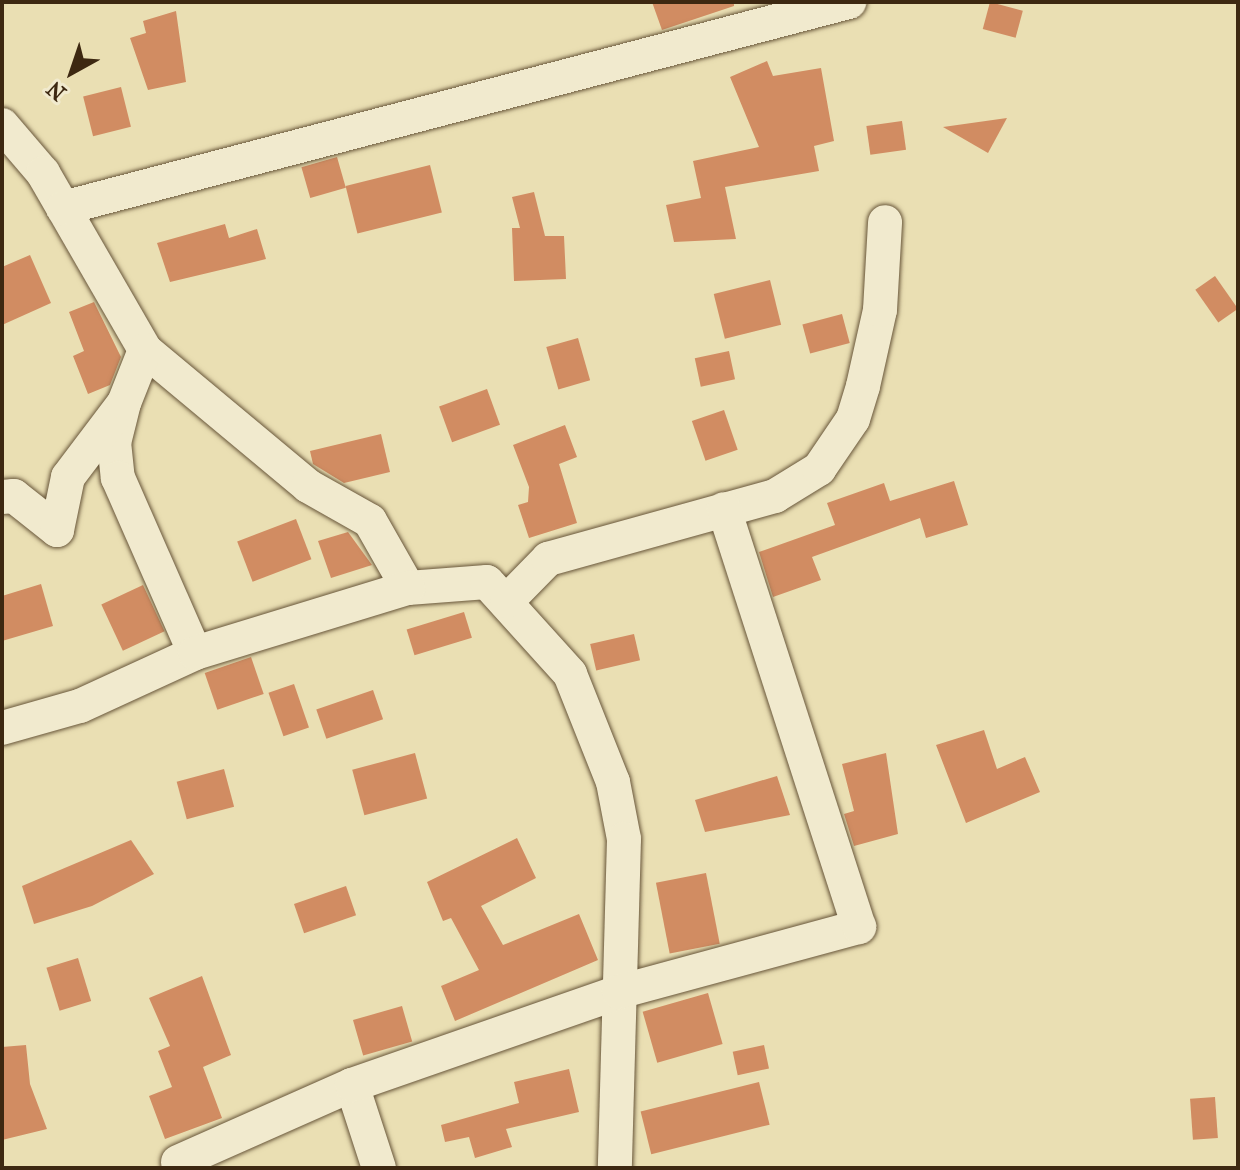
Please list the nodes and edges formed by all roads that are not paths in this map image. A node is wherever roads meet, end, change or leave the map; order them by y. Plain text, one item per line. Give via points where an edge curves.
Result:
1 (849, 2) edge
2 (2, 125) edge
3 (63, 208) junction
4 (885, 222) dead end
5 (145, 350) junction
6 (124, 403) junction
7 (2, 497) edge
8 (724, 509) junction
9 (408, 588) junction
10 (507, 601) junction
11 (195, 653) junction
12 (2, 728) edge
13 (619, 992) junction
14 (352, 1085) junction
15 (178, 1162) dead end
16 (379, 1168) edge
17 (615, 1168) edge

1 - 3 street
2 - 3 street
3 - 5 street
4 - 8 street via 871,354 837,447 795,488
5 - 6 street
5 - 9 street via 308,486 370,521
6 - 7 street via 68,477 57,530 14,496
6 - 11 street via 114,442 118,478
8 - 10 street via 548,559
8 - 13 street via 859,927
9 - 10 street via 487,582
9 - 11 street
10 - 13 street via 570,674 613,782 624,839
11 - 12 street via 80,706
13 - 14 street
13 - 17 street
14 - 15 street
14 - 16 street

